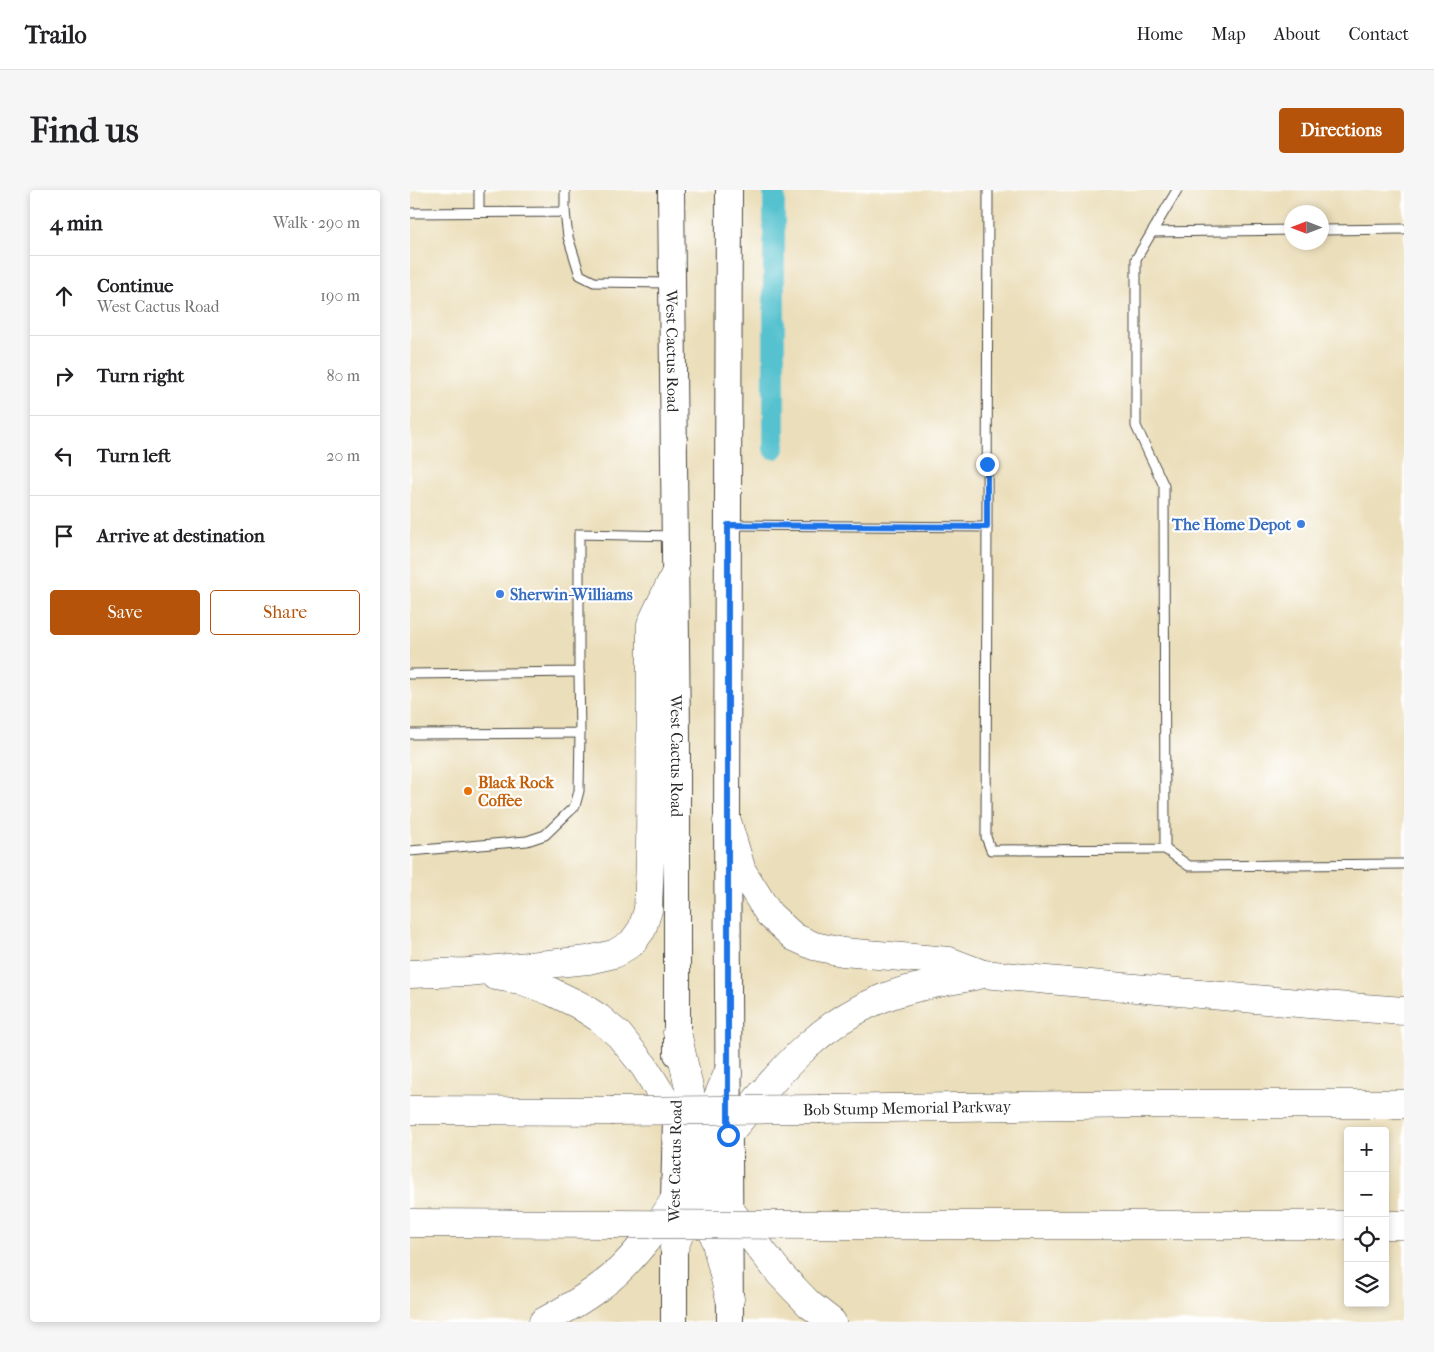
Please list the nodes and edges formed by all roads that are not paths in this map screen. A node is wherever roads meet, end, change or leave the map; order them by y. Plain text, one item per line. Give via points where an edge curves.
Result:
1 (479, 190) edge
2 (565, 190) edge
3 (671, 190) edge
4 (729, 190) edge
5 (988, 190) edge
6 (1177, 190) edge
7 (479, 212) junction
8 (565, 212) junction
9 (410, 213) edge
10 (1404, 229) edge
11 (1284, 230) edge
12 (1329, 230) edge
13 (1152, 232) junction
14 (672, 283) junction
15 (728, 525) junction
16 (987, 527) junction
17 (675, 536) junction
18 (675, 574) junction
19 (579, 672) junction
20 (410, 674) edge
21 (580, 733) junction
22 (410, 734) edge
23 (727, 821) junction
24 (1165, 848) junction
25 (410, 851) edge
26 (1404, 864) edge
27 (467, 972) junction
28 (410, 974) edge
29 (983, 974) junction
30 (1404, 1011) edge
31 (677, 1032) junction
32 (728, 1073) junction
33 (1404, 1104) edge
34 (410, 1110) edge
35 (676, 1118) junction
36 (728, 1135) junction
37 (700, 1161) junction
38 (674, 1200) junction
39 (730, 1210) junction
40 (410, 1223) edge
41 (1344, 1225) edge
42 (1389, 1225) edge
43 (1404, 1225) edge
44 (674, 1248) junction
45 (730, 1310) edge
46 (543, 1322) edge
47 (674, 1322) edge
48 (832, 1322) edge

1 - 7 lane
2 - 8 lane
3 - 14 main road, West Cactus Road
4 - 15 main road
5 - 16 lane
6 - 13 lane
7 - 8 lane
7 - 9 lane
8 - 14 lane via 568,237 580,275 594,282
10 - 12 lane
11 - 13 lane
13 - 24 lane via 1136,259 1136,426 1164,486
14 - 17 main road, West Cactus Road
15 - 16 lane
15 - 23 main road
16 - 24 lane via 986,837 991,850
17 - 18 main road, West Cactus Road
17 - 19 lane via 578,534
18 - 27 highway via 650,624 650,860 648,910 642,929 632,943 614,954 588,960
18 - 31 main road, West Cactus Road
19 - 20 lane
19 - 21 lane
21 - 22 lane
21 - 25 lane via 575,806 544,835 527,841
23 - 29 highway via 742,871 751,887 769,914 794,937 814,946 843,952 949,961
23 - 32 main road
24 - 26 lane via 1189,866
27 - 28 highway
27 - 35 highway via 520,980 565,998 599,1018 619,1035 644,1066
29 - 30 highway
29 - 36 highway via 915,988 878,1000 846,1016 790,1060
31 - 35 main road, West Cactus Road
31 - 37 highway
32 - 36 main road
32 - 37 highway
33 - 34 highway, Bob Stump Memorial Parkway, bridge
35 - 37 highway
35 - 38 main road, West Cactus Road
36 - 37 highway
36 - 39 main road
37 - 38 highway
37 - 39 highway
37 - 44 highway
37 - 45 highway
38 - 44 main road, West Cactus Road
38 - 46 highway via 642,1246 604,1284
39 - 45 main road
39 - 48 highway via 780,1275
40 - 41 highway, bridge
42 - 43 highway
44 - 47 main road, West Cactus Road

